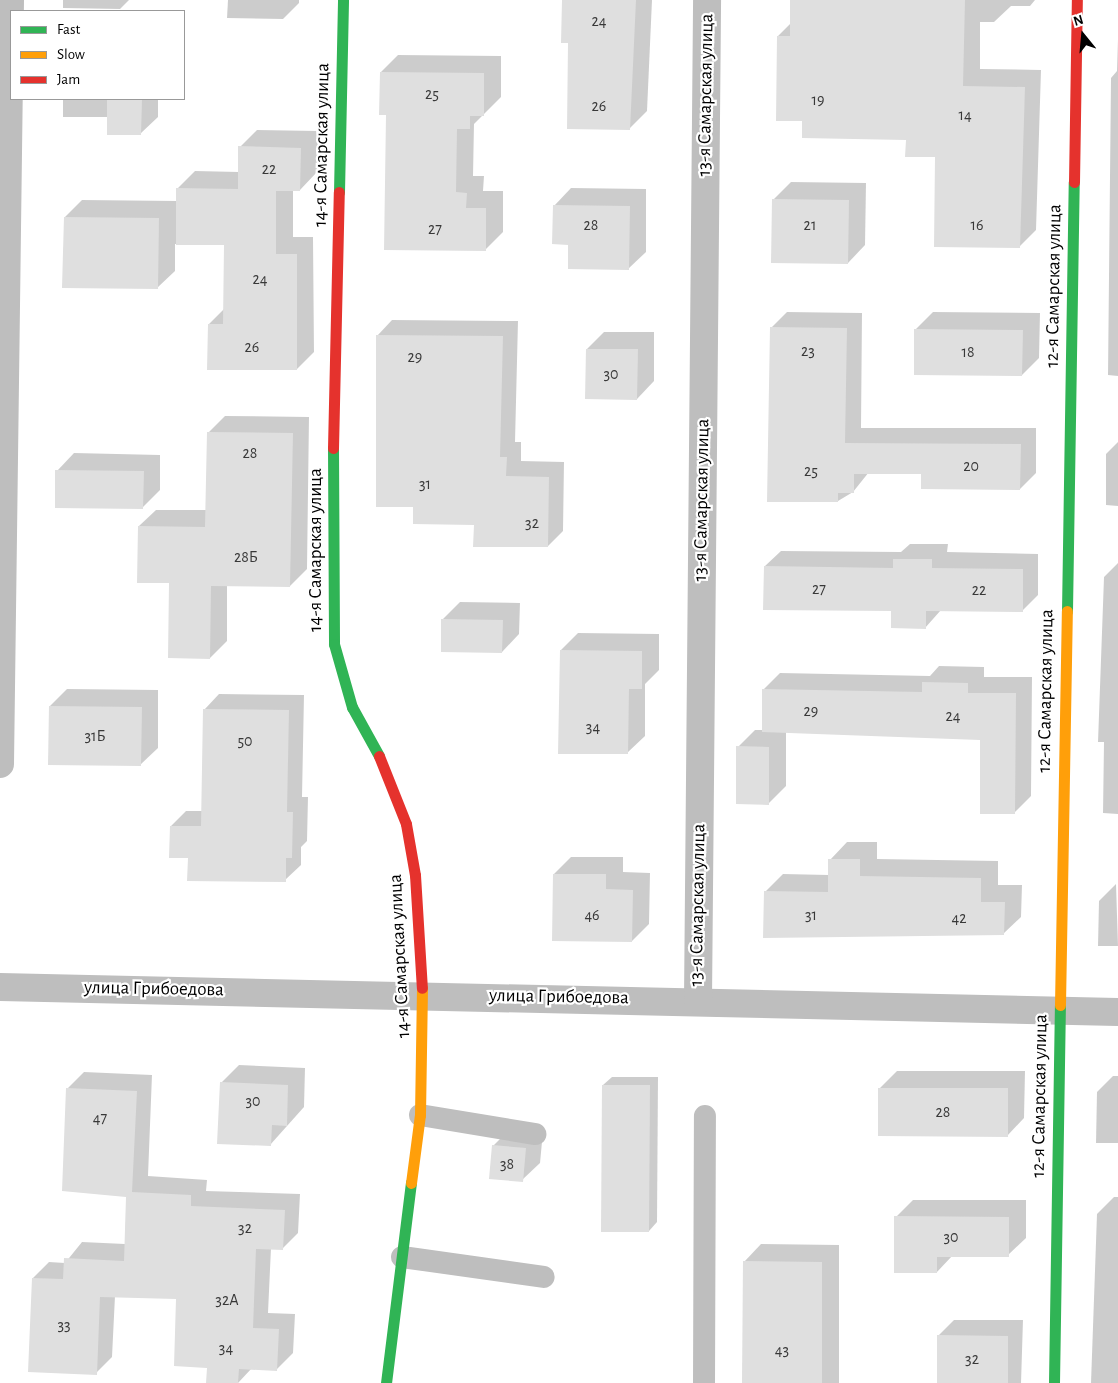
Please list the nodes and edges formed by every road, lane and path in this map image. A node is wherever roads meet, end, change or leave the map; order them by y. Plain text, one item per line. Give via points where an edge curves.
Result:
1 (10, 0) edge
2 (343, 0) edge
3 (707, 0) edge
4 (1077, 0) edge
5 (0, 764) edge
6 (0, 987) edge
7 (422, 994) junction
8 (698, 1000) junction
9 (1058, 1011) junction
10 (1118, 1012) edge
11 (420, 1116) junction
12 (705, 1116) dead end
13 (535, 1134) dead end
14 (402, 1257) junction
15 (544, 1277) dead end
16 (386, 1383) edge
17 (704, 1383) edge
18 (1054, 1383) edge

1 - 5 street
2 - 7 street, 14-я Самарская улица via 330,556 334,644 352,707 384,765 406,824 415,875
3 - 8 street, 13-я Самарская улица
4 - 9 street, 12-я Самарская улица
6 - 7 street, улица Грибоедова
7 - 8 street, улица Грибоедова
7 - 11 street, 14-я Самарская улица
8 - 9 street, улица Грибоедова
9 - 10 street, улица Грибоедова
9 - 18 street, 12-я Самарская улица
11 - 13 lane
11 - 14 street, 14-я Самарская улица
12 - 17 lane
14 - 15 lane
14 - 16 street, 14-я Самарская улица

